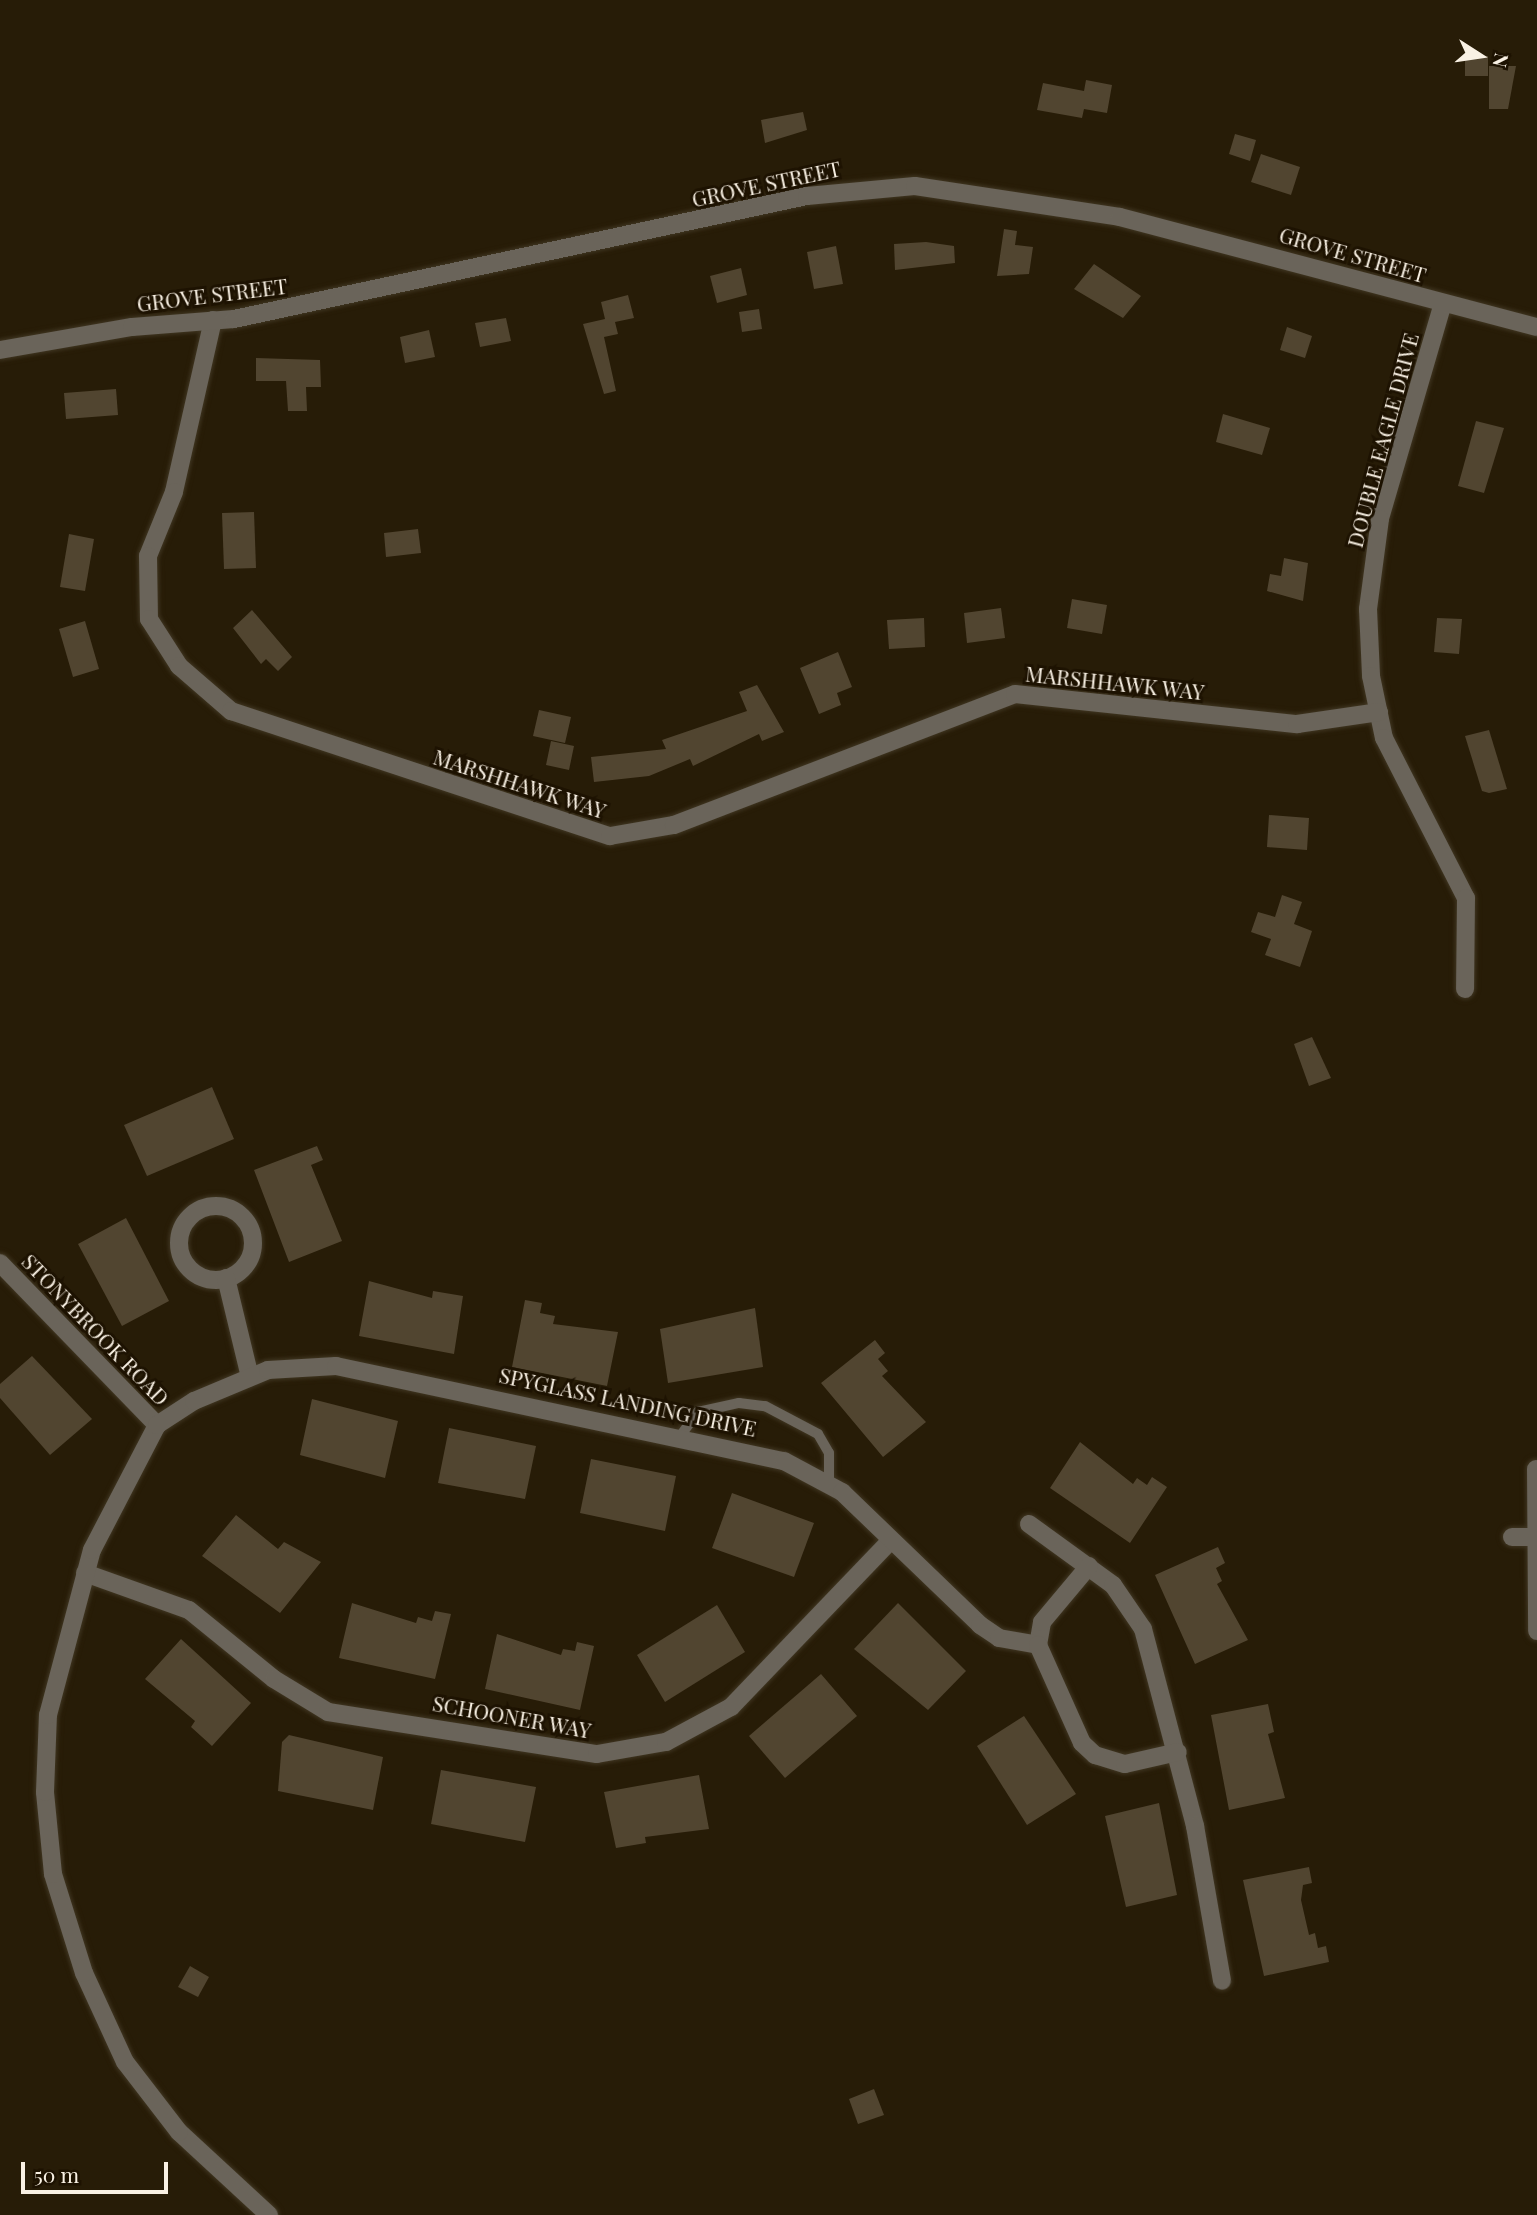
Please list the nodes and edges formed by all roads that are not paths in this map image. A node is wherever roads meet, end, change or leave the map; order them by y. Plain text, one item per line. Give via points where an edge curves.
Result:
1 (1443, 303) junction
2 (213, 320) junction
3 (1537, 327) edge
4 (0, 350) edge
5 (1379, 712) junction
6 (1465, 989) dead end
7 (0, 1263) edge
8 (226, 1278) junction
9 (250, 1377) junction
10 (157, 1425) junction
11 (681, 1435) junction
12 (1536, 1469) edge
13 (829, 1482) junction
14 (1029, 1524) dead end
15 (1512, 1537) dead end
16 (1537, 1537) edge
17 (891, 1540) junction
18 (1089, 1566) junction
19 (85, 1573) junction
20 (1537, 1631) edge
21 (1038, 1645) junction
22 (1178, 1752) junction
23 (1222, 1981) dead end
24 (269, 2215) edge

1 - 2 street, GROVE STREET via 1127,219 915,186 807,196
1 - 3 street, GROVE STREET
1 - 5 street, DOUBLE EAGLE DRIVE via 1374,551 1368,609
2 - 4 street, GROVE STREET
2 - 5 street, MARSHHAWK WAY via 174,492 148,556 149,619 179,666 231,711 610,836 674,825 1015,694 1297,724
5 - 6 street, DOUBLE EAGLE DRIVE via 1407,789 1466,898
7 - 10 street, STONYBROOK ROAD
8 - 8 street via 249,1259 252,1236 232,1209 209,1206 181,1229 180,1254 196,1274
8 - 9 street
9 - 10 street, SPYGLASS LANDING DRIVE
9 - 11 street, SPYGLASS LANDING DRIVE via 305,1366 368,1370
10 - 19 street, STONYBROOK ROAD via 125,1475
11 - 13 street, SPYGLASS LANDING DRIVE via 749,1449
11 - 13 lane via 698,1412 730,1404 765,1406 818,1434 829,1453
12 - 16 street
13 - 17 street, SPYGLASS LANDING DRIVE
14 - 18 street
15 - 16 street
16 - 20 street
17 - 19 street, SCHOONER WAY via 731,1707 666,1742 597,1754 328,1712 274,1679 189,1610
17 - 21 street, SPYGLASS LANDING DRIVE via 980,1625 999,1638
18 - 21 street via 1041,1622
18 - 22 street via 1113,1585 1143,1629
19 - 24 street, STONYBROOK ROAD via 48,1715 45,1792 53,1874 84,1973 125,2062 178,2132
21 - 22 street via 1082,1743 1095,1755 1125,1763
22 - 23 street

